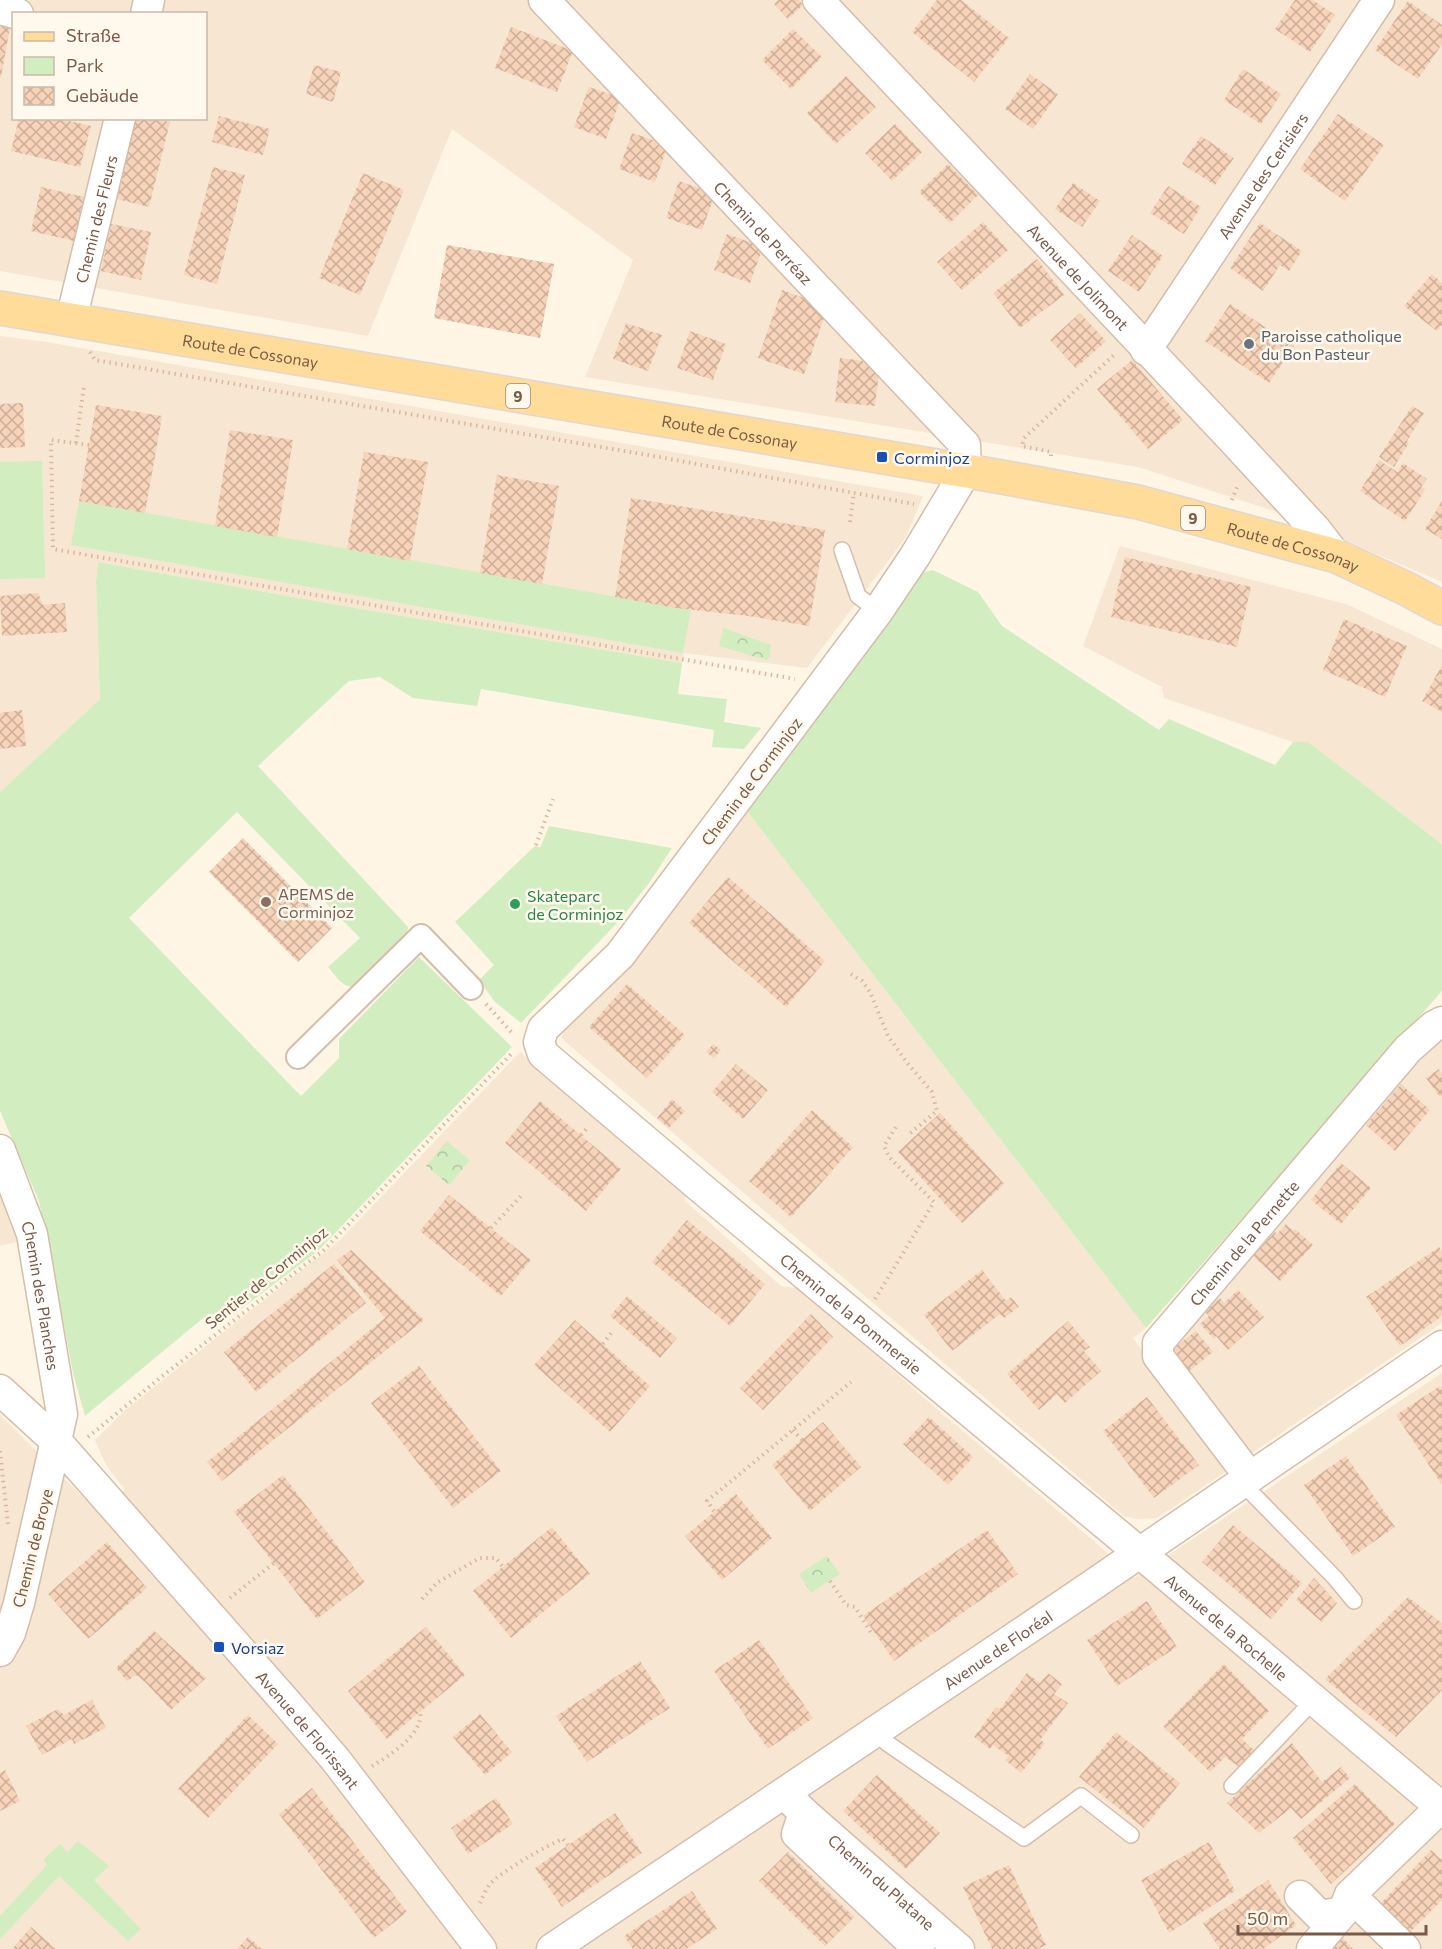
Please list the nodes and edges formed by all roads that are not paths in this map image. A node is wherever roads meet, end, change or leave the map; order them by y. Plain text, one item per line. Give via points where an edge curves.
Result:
1 (544, 0) edge
2 (818, 0) edge
3 (1379, 0) edge
4 (120, 120) edge
5 (0, 308) edge
6 (71, 320) junction
7 (1140, 343) junction
8 (966, 471) junction
9 (842, 550) dead end
10 (1336, 556) junction
11 (1442, 608) edge
12 (878, 611) junction
13 (471, 988) road end
14 (1442, 1022) edge
15 (298, 1057) dead end
16 (563, 1072) joint
17 (0, 1150) edge
18 (1442, 1346) edge
19 (0, 1390) edge
20 (57, 1442) junction
21 (1246, 1480) junction
22 (1140, 1553) junction
23 (1354, 1600) dead end
24 (0, 1651) edge
25 (1314, 1700) junction
26 (875, 1732) junction
27 (1232, 1786) dead end
28 (794, 1803) junction
29 (1441, 1808) edge
30 (1131, 1835) dead end
31 (1300, 1896) dead end
32 (1346, 1904) junction
33 (1370, 1943) dead end
34 (570, 1944) edge
35 (481, 1949) edge
36 (919, 1949) edge
37 (959, 1949) edge
38 (1312, 1949) edge
39 (1405, 1949) edge

1 - 8 street, Chemin de Perréaz via 965,445
2 - 7 street, Avenue de Jolimont
3 - 7 street, Avenue des Cerisiers
4 - 6 street, Chemin des Fleurs
5 - 6 main road, Route de Cossonay / 9
6 - 8 main road, Route de Cossonay / 9
7 - 10 street, Avenue de Jolimont
8 - 10 main road, Route de Cossonay / 9 via 1138,502
8 - 12 street, Chemin de Corminjoz
9 - 12 lane via 858,596
10 - 11 main road, Route de Cossonay / 9
12 - 16 street, Chemin de Corminjoz via 620,955 543,1029 539,1042 543,1054
13 - 15 street via 421,936
14 - 21 street, Chemin de la Pernette via 1408,1049 1158,1343 1158,1356
16 - 22 street, Chemin de la Pommeraie
17 - 20 street, Chemin des Planches via 32,1234 62,1414
18 - 21 street, Avenue de Floréal
19 - 20 street, Avenue de Florissant
20 - 24 street, Chemin de Broye via 19,1603
20 - 35 street, Avenue de Florissant via 335,1759
21 - 22 street, Avenue de Floréal
21 - 23 lane
22 - 25 street, Avenue de la Rochelle
22 - 26 street, Avenue de Floréal
25 - 27 lane
25 - 29 street, Avenue de la Rochelle
26 - 28 street, Avenue de Floréal
26 - 30 lane via 1024,1838 1080,1796
28 - 34 street, Avenue de Floréal
28 - 36 street, Chemin du Platane via 797,1834
28 - 37 street, Chemin du Platane
29 - 32 street
31 - 32 street via 1320,1916
32 - 33 street
32 - 38 street
32 - 39 street

